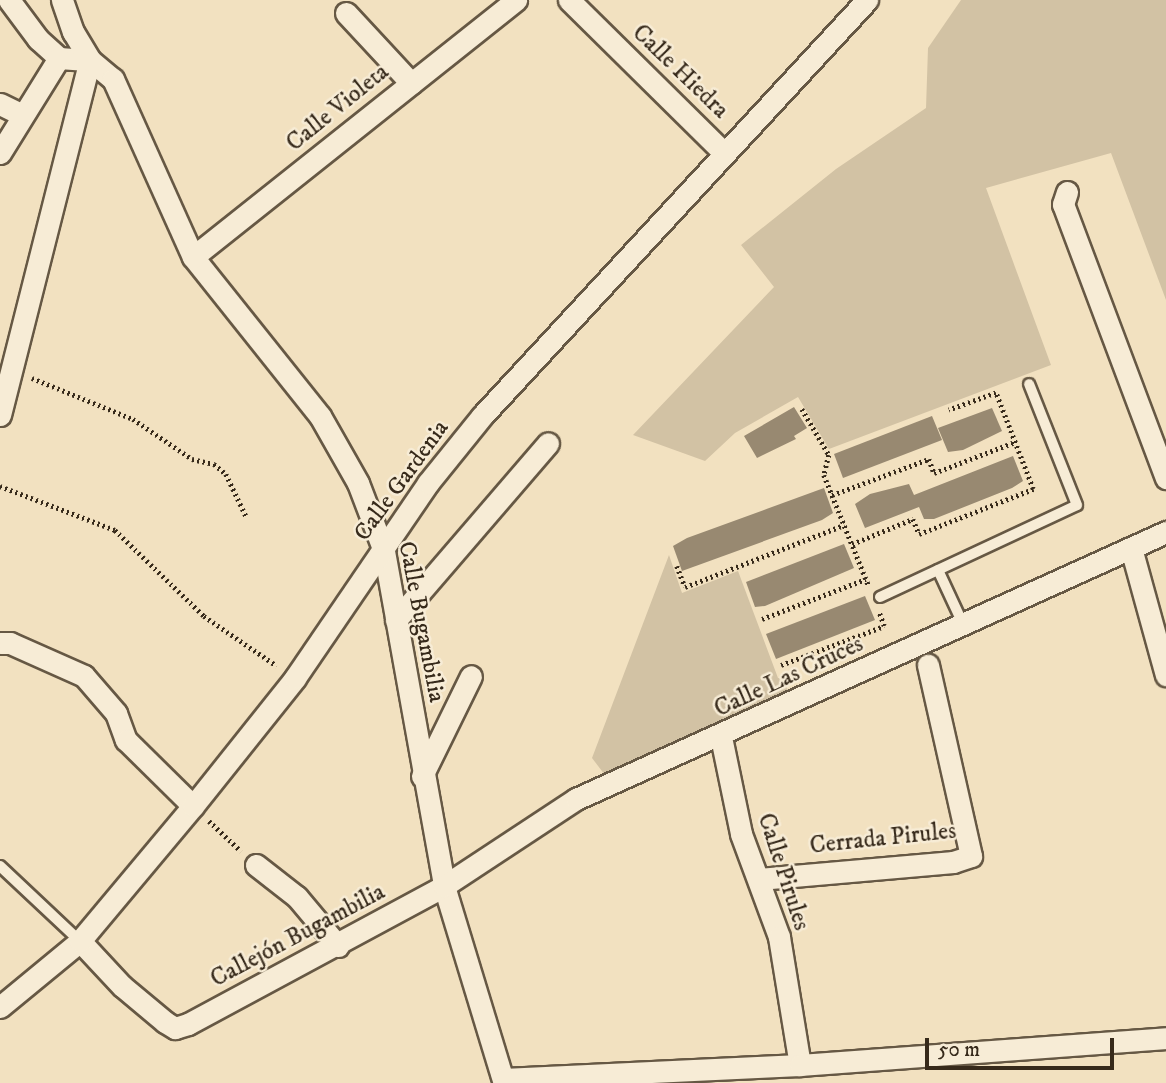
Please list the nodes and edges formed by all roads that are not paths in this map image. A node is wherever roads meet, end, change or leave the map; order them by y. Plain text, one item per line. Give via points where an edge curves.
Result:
1 (9, 0) edge
2 (62, 0) edge
3 (516, 0) edge
4 (569, 0) edge
5 (867, 0) edge
6 (345, 13) dead end
7 (59, 58) junction
8 (90, 60) junction
9 (411, 83) junction
10 (0, 104) edge
11 (23, 115) junction
12 (0, 153) edge
13 (724, 153) junction
14 (1067, 192) dead end
15 (192, 257) junction
16 (1030, 384) dead end
17 (0, 415) edge
18 (548, 443) dead end
19 (1166, 478) edge
20 (1166, 533) edge
21 (1132, 548) junction
22 (384, 551) junction
23 (938, 570) junction
24 (877, 598) road end
25 (396, 620) junction
26 (964, 626) junction
27 (0, 643) edge
28 (928, 665) dead end
29 (1166, 675) edge
30 (471, 676) dead end
31 (722, 737) junction
32 (422, 776) junction
33 (193, 806) junction
34 (256, 865) road end
35 (0, 866) edge
36 (759, 878) junction
37 (443, 886) junction
38 (80, 941) junction
39 (338, 946) junction
40 (0, 1007) edge
41 (1166, 1038) edge
42 (800, 1065) junction
43 (503, 1081) edge

1 - 7 street
2 - 8 street, Calle Bugambilia via 73,32
3 - 9 street, Calle Violeta
4 - 13 street, Calle Hiedra
5 - 13 street, Calle Gardenia
6 - 9 street
7 - 8 street
7 - 11 street
8 - 15 street, Calle Bugambilia via 113,79 127,104
8 - 17 street
9 - 15 street, Calle Violeta
10 - 11 street
11 - 12 street
13 - 22 street, Calle Gardenia via 482,416 428,483
14 - 19 street via 1063,204
15 - 22 street, Calle Bugambilia via 320,416 358,483
16 - 23 lane via 1077,505
18 - 25 street
20 - 21 street, Calle Las Cruces
21 - 26 street, Calle Las Cruces
21 - 29 street
22 - 25 street, Calle Bugambilia
22 - 33 street, Calle Gardenia via 295,678
23 - 24 lane
23 - 26 lane
25 - 32 street, Calle Bugambilia
26 - 31 street, Calle Las Cruces
27 - 33 street via 10,643 84,676 116,713 126,740
28 - 36 street, Cerrada Pirules via 971,856 953,862
30 - 32 street
31 - 36 street, Calle Pirules via 741,834
31 - 37 street, Calle Las Cruces via 576,799
32 - 37 street, Calle Bugambilia
33 - 38 street, Calle Gardenia
34 - 39 street via 297,897
35 - 38 lane
36 - 42 street, Calle Pirules via 779,937
37 - 39 street, Callejón Bugambilia
37 - 43 street, Calle Bugambilia
38 - 39 street, Callejón Bugambilia via 122,986 175,1028
38 - 40 street, Calle Gardenia
41 - 42 street
42 - 43 street

